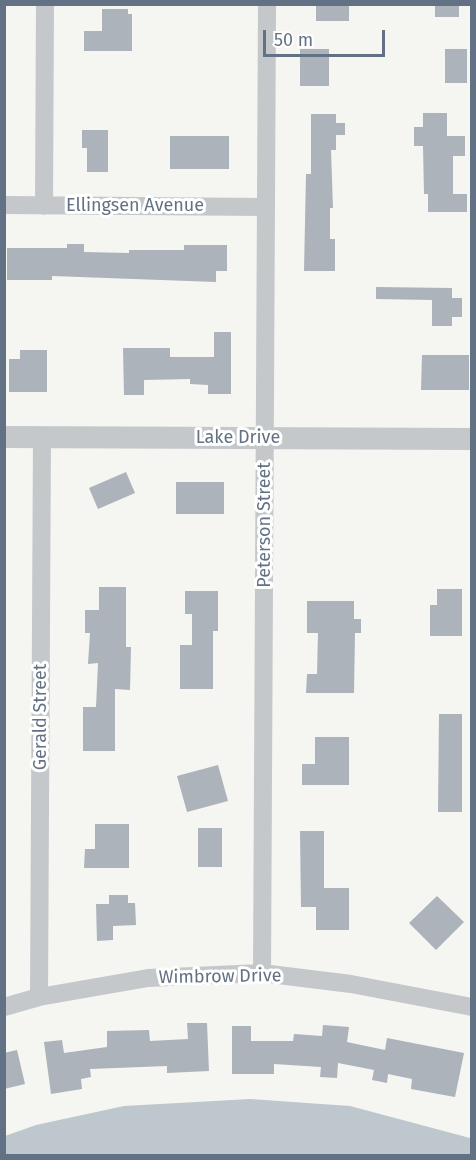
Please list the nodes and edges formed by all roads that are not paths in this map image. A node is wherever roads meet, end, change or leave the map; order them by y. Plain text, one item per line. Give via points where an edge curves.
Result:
1 (45, 4) edge
2 (267, 4) edge
3 (4, 205) edge
4 (44, 206) junction
5 (266, 207) junction
6 (4, 437) edge
7 (42, 437) junction
8 (265, 438) junction
9 (471, 439) edge
10 (262, 973) junction
11 (39, 997) junction
12 (4, 1007) edge
13 (471, 1007) edge

1 - 4 street
2 - 5 street, Peterson Street
3 - 4 street, Ellingsen Avenue
4 - 5 street, Ellingsen Avenue
5 - 8 street, Peterson Street
6 - 7 street, Lake Drive
7 - 8 street, Lake Drive
7 - 11 street, Gerald Street
8 - 9 street, Lake Drive
8 - 10 street, Peterson Street
10 - 11 street, Wimbrow Drive via 148,978
10 - 13 street, Wimbrow Drive via 351,984
11 - 12 street, Wimbrow Drive

